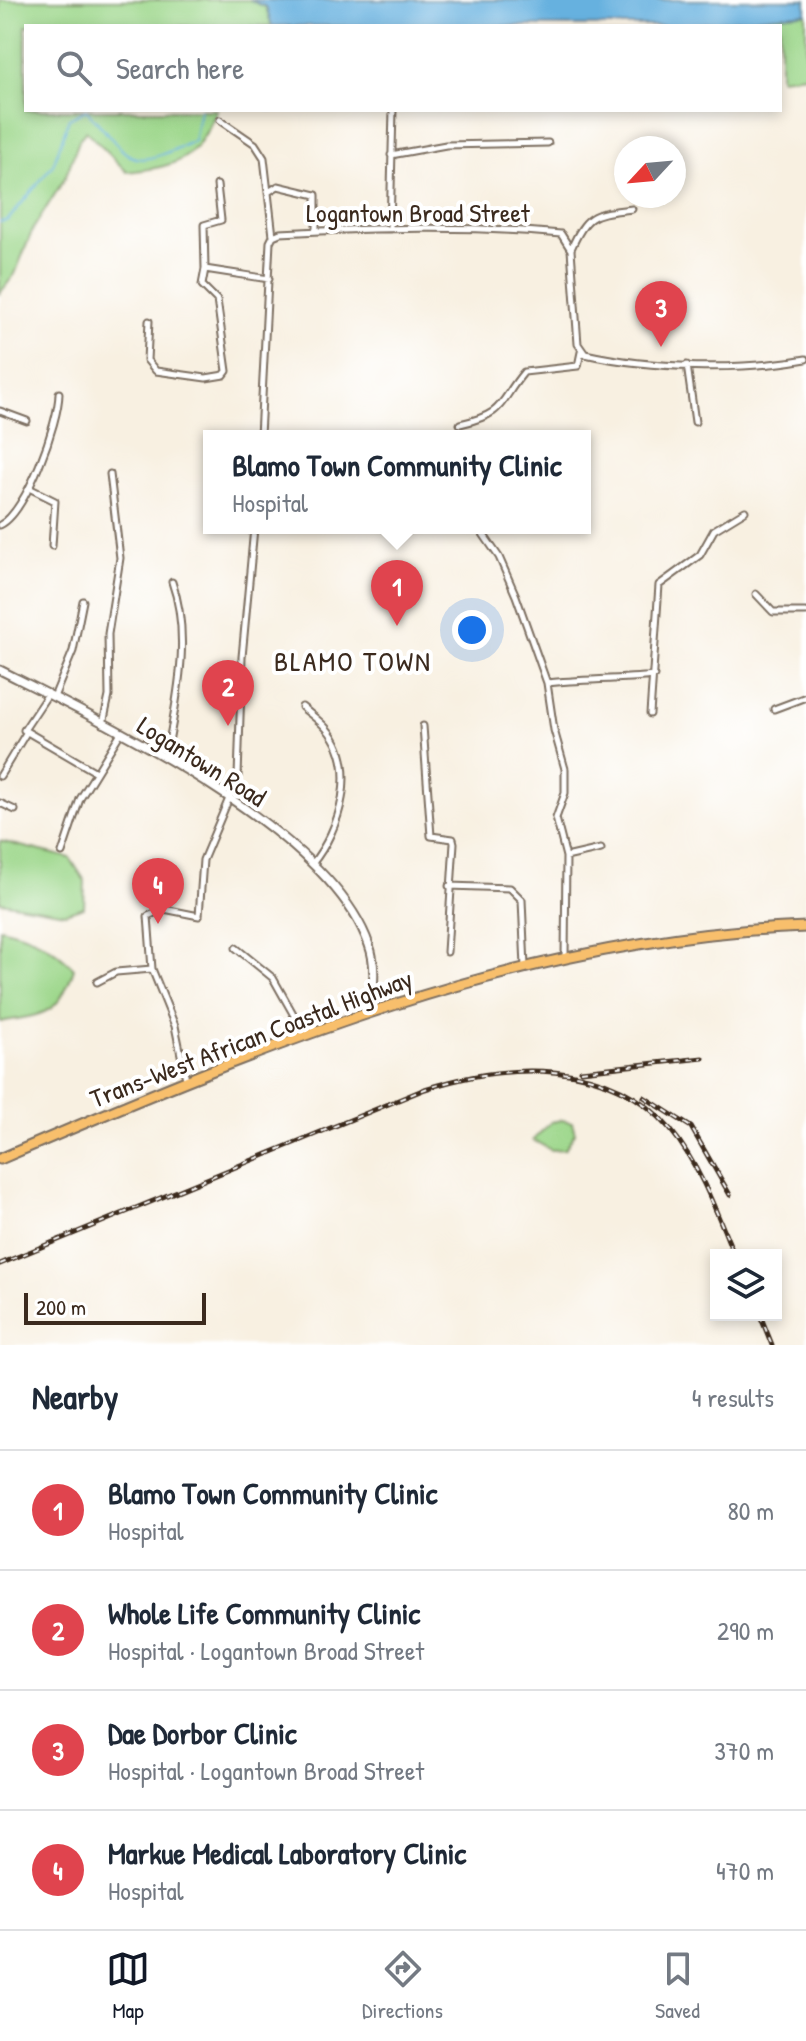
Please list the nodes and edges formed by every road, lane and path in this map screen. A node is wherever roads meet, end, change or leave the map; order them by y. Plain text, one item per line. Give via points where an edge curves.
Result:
1 (393, 112) edge
2 (220, 120) dead end
3 (548, 143) dead end
4 (391, 155) junction
5 (217, 185) dead end
6 (270, 192) junction
7 (632, 209) dead end
8 (390, 229) junction
9 (316, 231) junction
10 (273, 236) junction
11 (571, 250) junction
12 (205, 269) junction
13 (269, 279) junction
14 (149, 321) dead end
15 (580, 351) junction
16 (806, 359) edge
17 (687, 365) junction
18 (59, 393) dead end
19 (0, 411) edge
20 (27, 421) dead end
21 (695, 422) dead end
22 (460, 424) dead end
23 (260, 430) edge
24 (110, 474) dead end
25 (31, 489) junction
26 (745, 511) dead end
27 (0, 525) edge
28 (253, 534) edge
29 (482, 534) edge
30 (52, 546) dead end
31 (172, 582) dead end
32 (756, 594) dead end
33 (83, 601) dead end
34 (806, 612) edge
35 (0, 670) edge
36 (654, 676) junction
37 (547, 683) junction
38 (51, 696) junction
39 (806, 697) edge
40 (302, 707) dead end
41 (774, 709) dead end
42 (650, 714) dead end
43 (102, 725) junction
44 (423, 726) dead end
45 (26, 733) junction
46 (120, 734) junction
47 (165, 759) junction
48 (94, 771) junction
49 (0, 776) edge
50 (232, 797) junction
51 (0, 803) edge
52 (15, 810) dead end
53 (601, 849) dead end
54 (62, 853) dead end
55 (566, 857) junction
56 (312, 864) junction
57 (449, 886) junction
58 (806, 927) edge
59 (236, 948) dead end
60 (447, 952) dead end
61 (564, 959) junction
62 (525, 967) junction
63 (152, 969) junction
64 (97, 982) dead end
65 (371, 1011) junction
66 (305, 1036) junction
67 (187, 1083) junction
68 (0, 1159) edge

1 - 4 street
2 - 6 street via 261,150
3 - 4 street via 446,145
4 - 8 street
5 - 12 street via 221,220 204,225
6 - 9 street via 278,186 316,195
6 - 10 street
7 - 11 street via 583,221
8 - 9 street, Logantown Broad Street
8 - 11 street, Logantown Broad Street via 527,229 561,234
9 - 10 street, Logantown Broad Street
10 - 13 street, Logantown Broad Street
11 - 15 street
12 - 13 street
12 - 14 street via 202,285 217,300 224,375 206,378 156,371 147,360
13 - 23 street, Logantown Broad Street
15 - 17 street
15 - 22 street via 578,366 524,372 503,406
16 - 17 street
17 - 21 street
18 - 25 street
19 - 20 street
24 - 43 street via 120,558
25 - 27 street via 16,514
25 - 30 street via 55,501
26 - 36 street via 714,530 700,555 659,585
28 - 50 street via 238,777
29 - 37 street via 511,584
31 - 47 street via 179,612 179,690
32 - 34 street via 773,612
33 - 38 street via 73,651
35 - 38 street, Logantown Road
36 - 37 street
36 - 42 street
37 - 55 street via 567,781 556,818
38 - 43 street, Logantown Road
38 - 45 street via 25,726
39 - 41 street
40 - 56 street via 336,743 342,783 336,823
43 - 46 street, Logantown Road
44 - 57 street via 432,838 453,839
45 - 48 street
45 - 49 street
46 - 47 street, Logantown Road
46 - 48 street
47 - 50 street, Logantown Road
48 - 54 street
50 - 56 street, Logantown Road
50 - 63 street via 203,860 199,916 164,909 148,916
51 - 52 street
53 - 55 street
55 - 61 street
56 - 65 street, Logantown Road via 335,887 367,939 374,967
57 - 60 street
57 - 62 street via 510,888 517,893 522,900
58 - 61 highway, Trans-West African Coastal Highway via 674,939
59 - 66 street via 273,978
61 - 62 highway, Trans-West African Coastal Highway
62 - 65 highway, Trans-West African Coastal Highway
63 - 64 street via 116,972
63 - 67 street via 175,1026
65 - 66 highway, Trans-West African Coastal Highway
66 - 67 highway, Trans-West African Coastal Highway
67 - 68 highway, Trans-West African Coastal Highway

